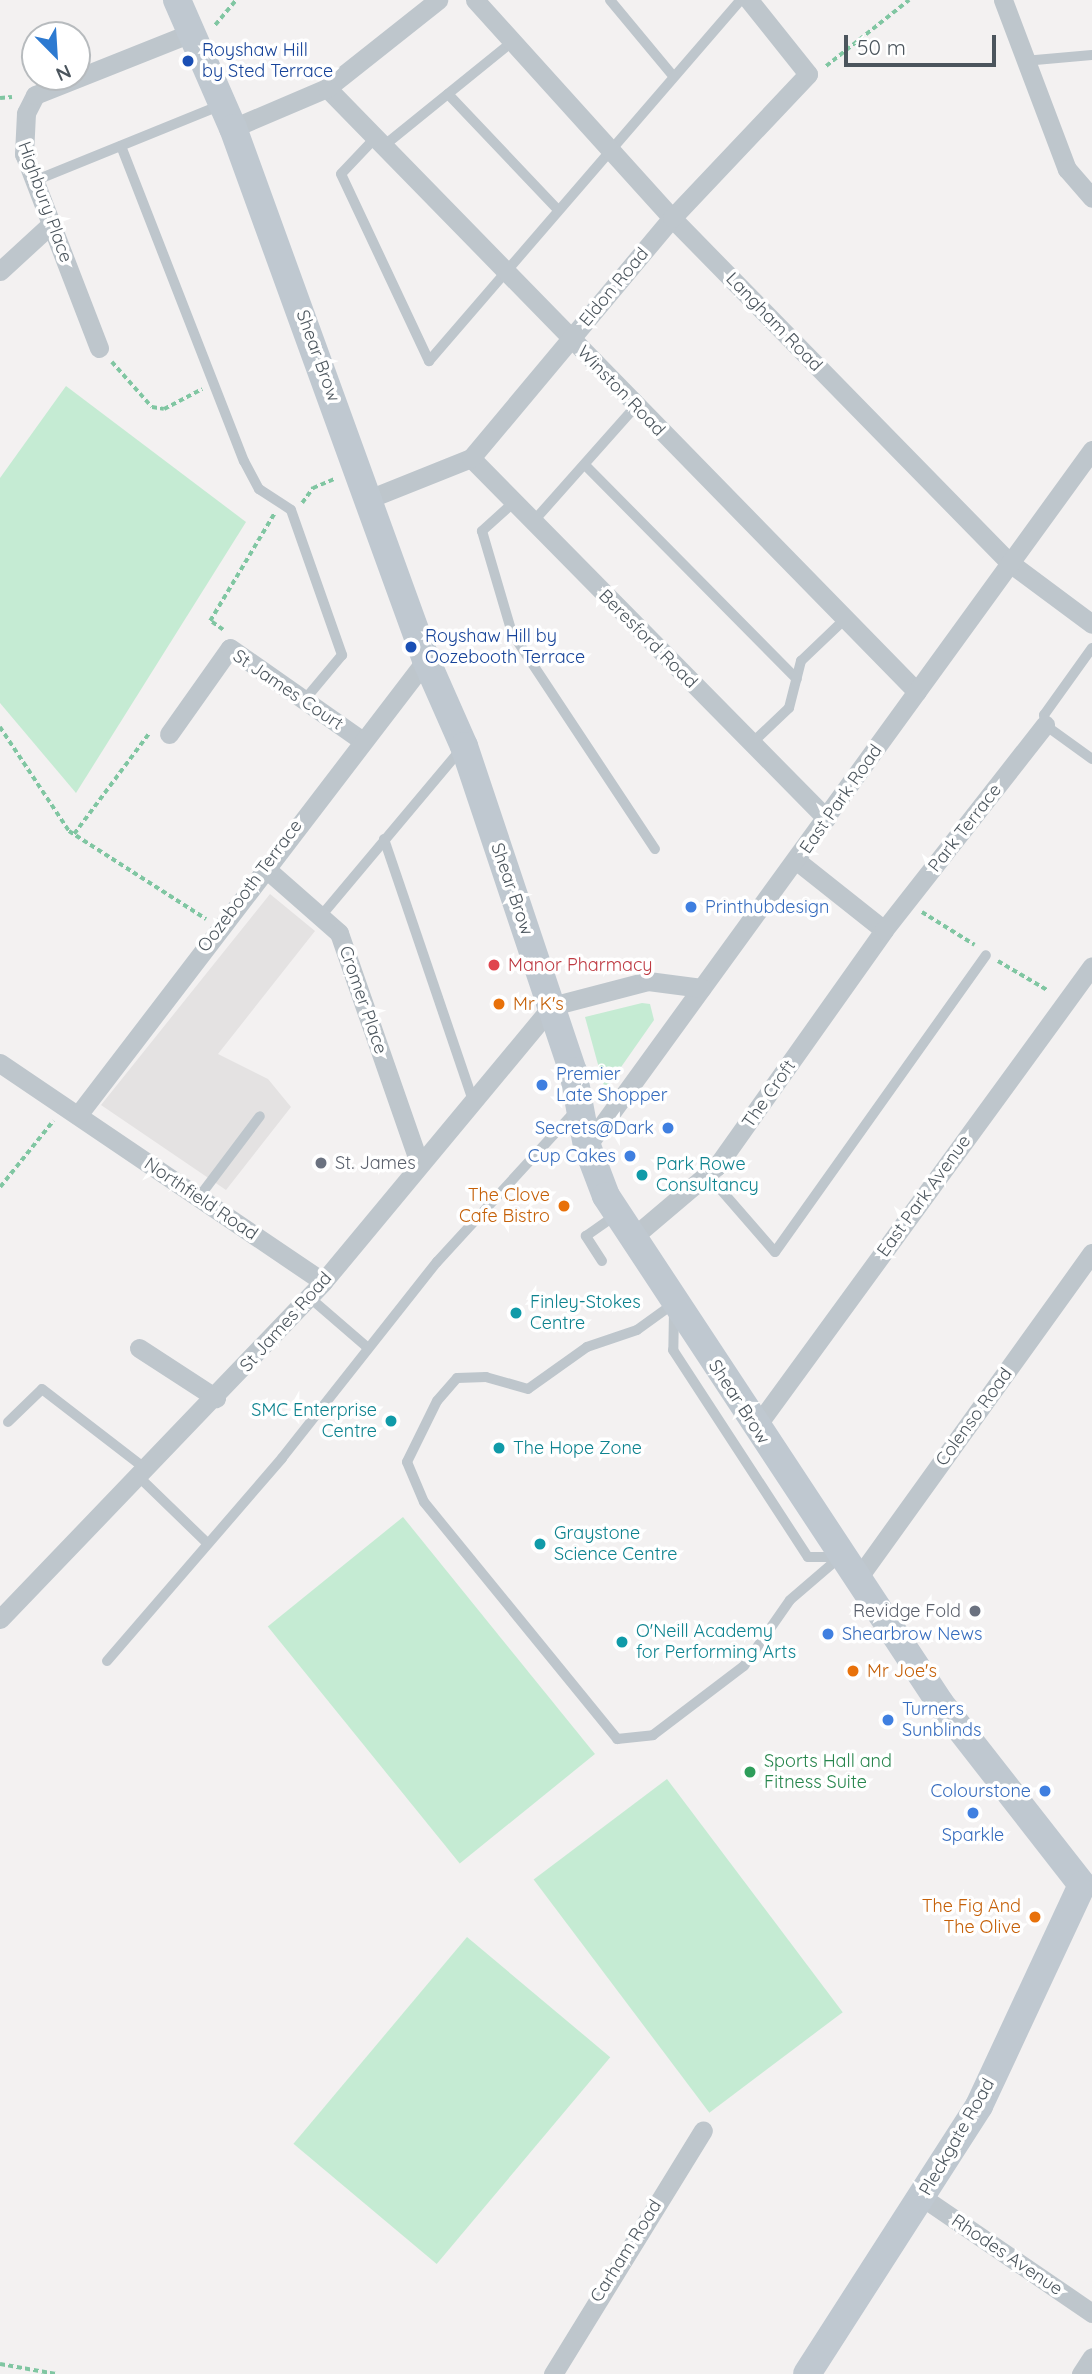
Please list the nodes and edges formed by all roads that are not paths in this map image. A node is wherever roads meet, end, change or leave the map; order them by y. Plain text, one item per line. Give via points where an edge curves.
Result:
1 (177, 0) edge
2 (438, 0) edge
3 (475, 0) edge
4 (610, 0) edge
5 (741, 0) edge
6 (749, 0) edge
7 (1003, 0) edge
8 (191, 33) junction
9 (513, 41) junction
10 (1092, 55) edge
11 (1024, 61) junction
12 (673, 76) junction
13 (327, 88) junction
14 (448, 94) junction
15 (228, 116) junction
16 (382, 140) junction
17 (121, 146) junction
18 (608, 148) junction
19 (34, 181) junction
20 (1092, 198) edge
21 (556, 208) junction
22 (672, 218) junction
23 (51, 225) junction
24 (0, 271) edge
25 (504, 273) junction
26 (570, 339) junction
27 (99, 348) road end
28 (636, 406) junction
29 (1092, 450) edge
30 (471, 458) junction
31 (585, 465) junction
32 (371, 498) junction
33 (513, 503) junction
34 (532, 523) junction
35 (1010, 563) junction
36 (845, 619) junction
37 (1092, 624) edge
38 (1092, 648) edge
39 (426, 660) junction
40 (797, 679) junction
41 (916, 692) junction
42 (306, 698) junction
43 (1045, 724) junction
44 (169, 734) road end
45 (363, 741) junction
46 (752, 743) junction
47 (464, 746) junction
48 (1092, 760) edge
49 (826, 818) junction
50 (384, 839) junction
51 (655, 849) dead end
52 (797, 861) junction
53 (264, 867) junction
54 (321, 916) junction
55 (884, 930) junction
56 (986, 955) dead end
57 (1092, 966) edge
58 (702, 988) junction
59 (552, 1006) junction
60 (0, 1063) edge
61 (473, 1100) junction
62 (580, 1106) junction
63 (72, 1110) junction
64 (260, 1116) dead end
65 (587, 1146) junction
66 (419, 1163) junction
67 (708, 1175) junction
68 (199, 1197) junction
69 (617, 1214) junction
70 (632, 1238) junction
71 (1092, 1253) edge
72 (602, 1261) dead end
73 (323, 1282) junction
74 (309, 1297) junction
75 (675, 1303) junction
76 (139, 1348) dead end
77 (368, 1348) junction
78 (216, 1398) junction
79 (8, 1422) dead end
80 (756, 1427) junction
81 (143, 1473) junction
82 (207, 1544) junction
83 (840, 1557) junction
84 (856, 1581) junction
85 (0, 1619) edge
86 (107, 1661) dead end
87 (1088, 1882) edge
88 (703, 2130) dead end
89 (922, 2197) junction
90 (1092, 2313) edge
91 (1092, 2357) edge
92 (553, 2374) edge
93 (807, 2374) edge
94 (1081, 2374) edge

1 - 8 main road, Shear Brow
2 - 13 street
3 - 9 street, Langham Road
4 - 12 lane
5 - 12 lane
6 - 22 street, Eldon Road via 808,74
7 - 11 street
8 - 15 main road, Shear Brow
8 - 19 street, Highbury Place via 35,95 21,134
9 - 14 lane
9 - 18 street, Langham Road
10 - 11 lane
11 - 20 street via 1067,169
12 - 18 lane
13 - 15 street
13 - 16 street, Winston Road
14 - 16 lane
14 - 21 lane
15 - 17 lane
15 - 32 main road, Shear Brow
16 - 25 street, Winston Road
16 - 25 lane via 341,174 429,361
17 - 19 lane
17 - 42 lane via 260,489 293,516 342,655
18 - 21 lane
18 - 22 street, Langham Road
19 - 23 street, Highbury Place
21 - 25 lane
22 - 26 street, Eldon Road
22 - 35 street, Langham Road
23 - 24 street
23 - 27 street, Highbury Place
25 - 26 street, Winston Road
26 - 28 street, Winston Road
26 - 30 street, Eldon Road
28 - 31 lane
28 - 36 street, Winston Road
29 - 35 street, East Park Road
30 - 32 street, Eldon Road
30 - 33 street, Beresford Road
31 - 34 lane
31 - 40 lane
32 - 39 main road, Shear Brow
33 - 34 street, Beresford Road
33 - 51 lane via 482,531 512,633
34 - 46 street, Beresford Road
35 - 37 street, Langham Road
35 - 41 street, East Park Road
36 - 40 lane via 801,662
36 - 41 street, Winston Road
38 - 43 lane via 1044,715
39 - 45 street, Oozebooth Terrace
39 - 47 main road, Shear Brow
40 - 46 lane via 789,708
41 - 49 street, East Park Road
42 - 44 street, St James Court via 230,648
42 - 45 street, St James Court
43 - 48 lane
43 - 55 street, Park Terrace
45 - 53 street, Oozebooth Terrace
46 - 49 street, Beresford Road
47 - 50 lane
47 - 59 main road, Shear Brow
49 - 52 street, East Park Road
50 - 54 lane
50 - 61 lane
52 - 55 street
52 - 58 street, East Park Road
53 - 54 street, Cromer Place
53 - 63 street, Oozebooth Terrace
54 - 66 street, Cromer Place via 339,933
55 - 67 street, The Croft
56 - 67 lane via 775,1252
57 - 80 street, East Park Avenue
58 - 59 street via 648,981
58 - 65 street, East Park Road
59 - 61 street, St James Road
59 - 62 main road, Shear Brow
60 - 63 street, Northfield Road
61 - 66 street, St James Road
62 - 65 main road, Shear Brow
62 - 77 lane via 523,1162
63 - 68 street, Northfield Road
64 - 68 lane
65 - 69 main road, Shear Brow
66 - 73 street, St James Road
67 - 70 street, The Croft
68 - 73 street, Northfield Road
69 - 70 main road, Shear Brow
69 - 72 lane via 586,1236
70 - 75 main road, Shear Brow
71 - 84 street, Colenso Road
73 - 74 street, St James Road
74 - 77 lane
74 - 78 street, St James Road
75 - 80 main road, Shear Brow
75 - 83 lane via 673,1350 710,1407 808,1557
75 - 83 lane via 637,1330 587,1347 528,1390 486,1377 457,1378 436,1401 407,1462 424,1502 617,1738 653,1735 744,1666 790,1600
76 - 78 street
77 - 82 lane
78 - 81 street, St James Road
79 - 81 lane via 43,1389
80 - 83 main road, Shear Brow
81 - 82 lane
81 - 85 street, St James Road
82 - 86 lane
83 - 84 main road, Shear Brow
84 - 87 main road, Shear Brow via 1005,1795
87 - 89 main road, Pleckgate Road via 979,2106
88 - 92 street, Carham Road
89 - 90 street, Rhodes Avenue
89 - 93 main road, Pleckgate Road
91 - 94 street

